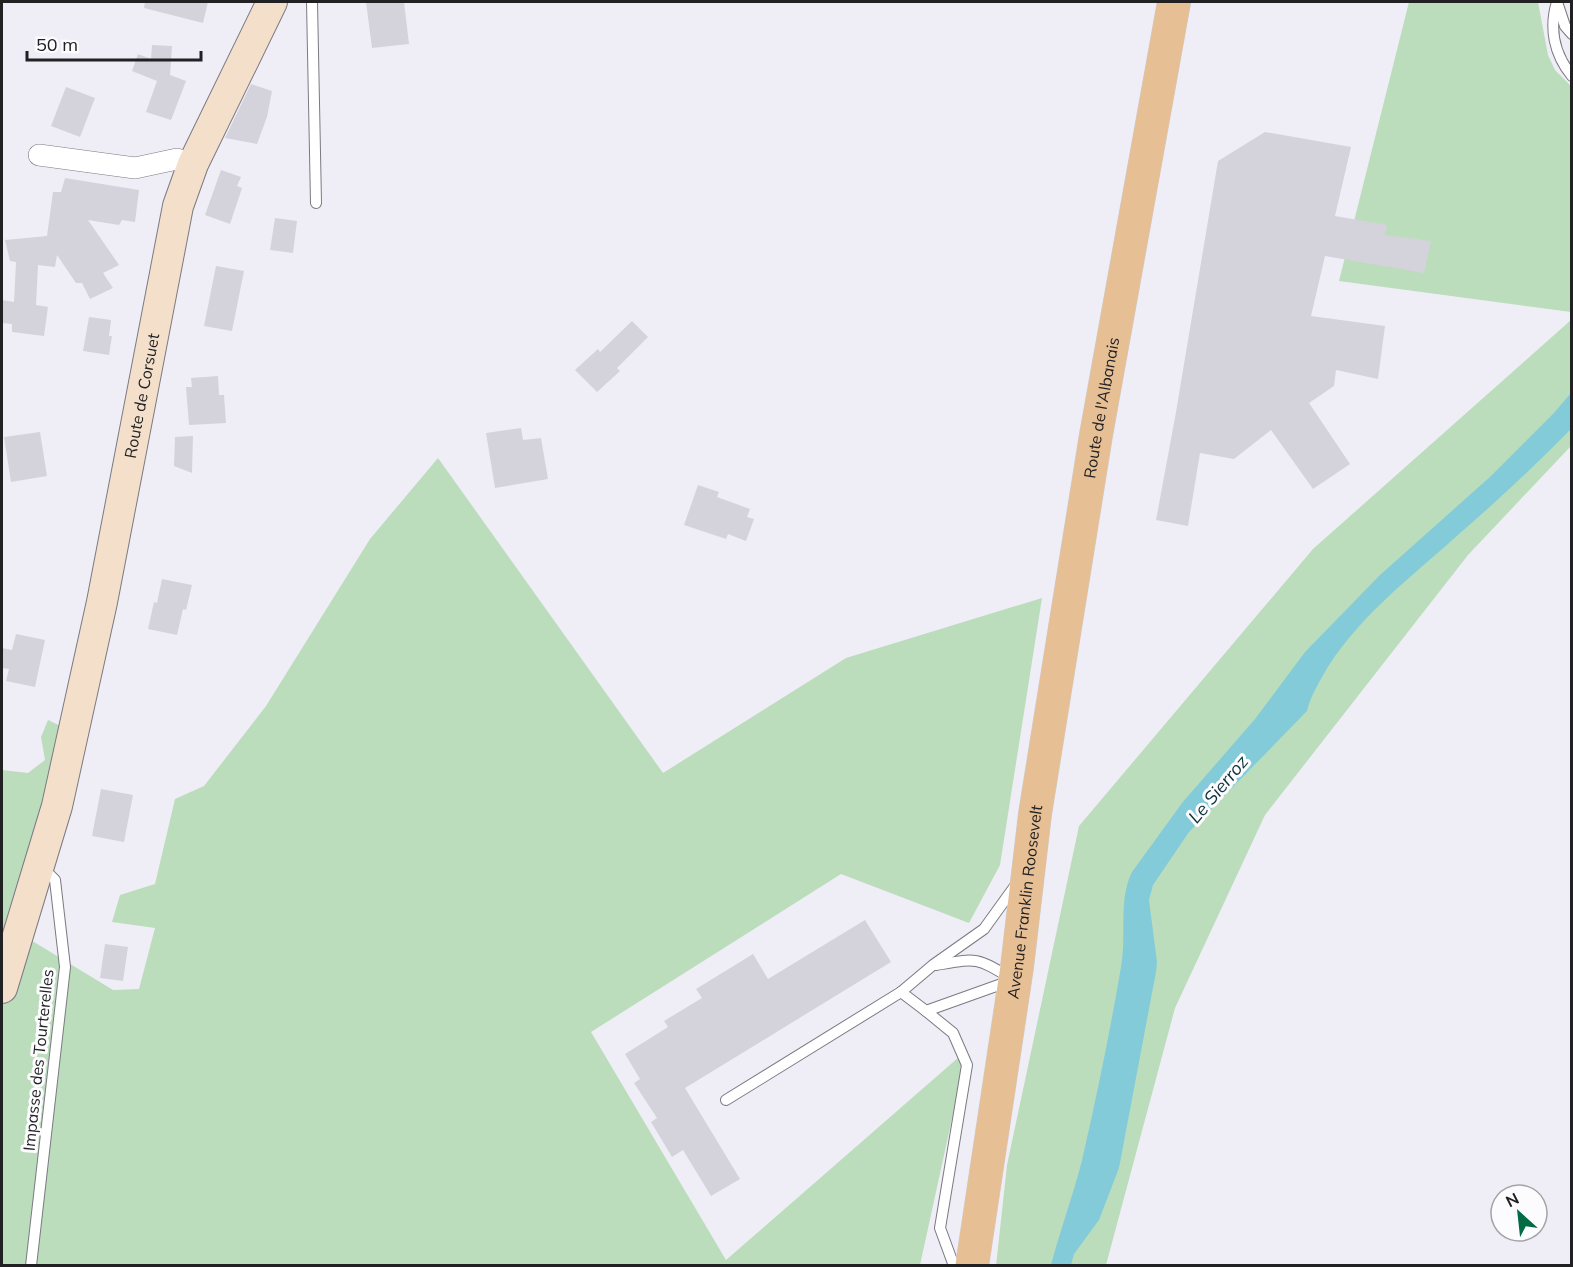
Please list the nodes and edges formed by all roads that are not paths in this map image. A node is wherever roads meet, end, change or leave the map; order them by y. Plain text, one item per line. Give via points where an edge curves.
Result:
1 (272, 2) edge
2 (312, 2) edge
3 (1174, 2) edge
4 (1557, 2) edge
5 (1572, 19) edge
6 (1572, 34) edge
7 (1572, 76) edge
8 (39, 155) dead end
9 (193, 164) junction
10 (316, 202) dead end
11 (1035, 814) junction
12 (39, 864) junction
13 (1015, 886) junction
14 (933, 965) junction
15 (1002, 979) junction
16 (2, 988) edge
17 (902, 992) junction
18 (926, 1011) junction
19 (726, 1100) dead end
20 (31, 1266) edge
21 (954, 1266) edge
22 (972, 1266) edge

1 - 9 street, Route de Corsuet
2 - 10 lane
3 - 11 main road, Route de l'Albanais via 1096,435
4 - 5 lane
4 - 6 lane
4 - 7 lane via 1554,41
8 - 9 street via 135,168 177,159
9 - 12 street, Route de Corsuet via 177,206 102,602 57,806
11 - 13 main road, Avenue Franklin Roosevelt
11 - 15 main road, Avenue Franklin Roosevelt
12 - 16 street, Route de Corsuet
12 - 20 lane, Impasse des Tourterelles via 55,880 64,967
13 - 14 lane via 984,928
13 - 15 main road, Avenue Franklin Roosevelt
14 - 15 lane via 973,959 985,962
14 - 17 lane
15 - 18 lane
15 - 21 main road, Avenue Franklin Roosevelt
15 - 22 main road, Avenue Franklin Roosevelt
17 - 18 lane
17 - 19 lane
18 - 21 lane via 953,1033 967,1065 940,1227

